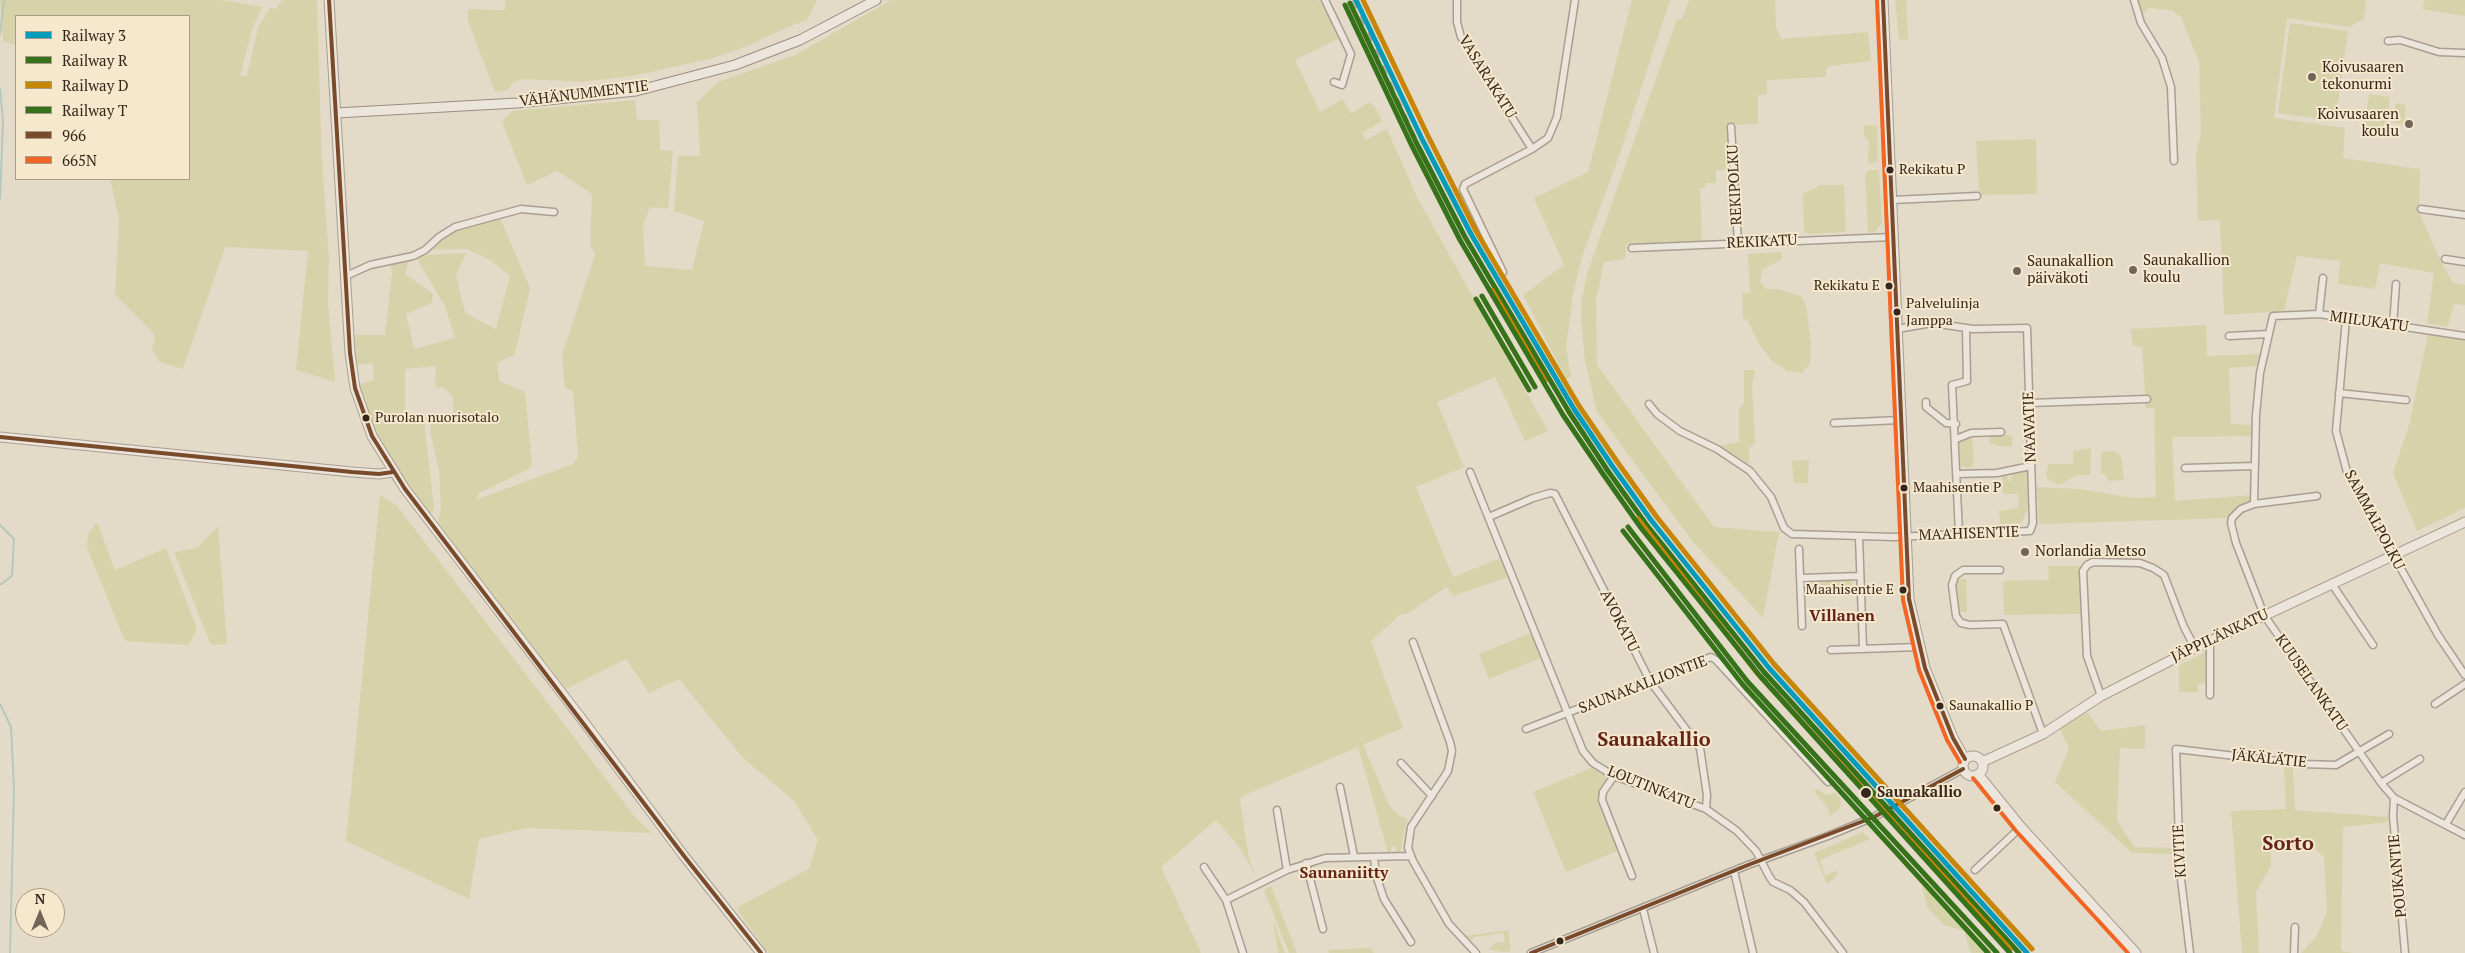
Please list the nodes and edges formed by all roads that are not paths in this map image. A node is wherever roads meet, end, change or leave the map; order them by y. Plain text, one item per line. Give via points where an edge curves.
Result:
1 (329, 0) edge
2 (876, 0) edge
3 (1325, 0) edge
4 (1457, 0) edge
5 (1575, 0) edge
6 (1883, 0) edge
7 (2134, 0) edge
8 (2388, 41) dead end
9 (2465, 53) edge
10 (1334, 82) dead end
11 (336, 113) junction
12 (1731, 127) dead end
13 (1532, 149) junction
14 (2174, 161) dead end
15 (1977, 196) dead end
16 (1892, 200) junction
17 (2421, 209) dead end
18 (554, 212) dead end
19 (2465, 215) edge
20 (1892, 237) junction
21 (1738, 243) junction
22 (1632, 248) dead end
23 (2445, 259) dead end
24 (2465, 262) edge
25 (1503, 272) dead end
26 (346, 276) junction
27 (2323, 278) dead end
28 (2396, 284) dead end
29 (2319, 314) junction
30 (2346, 319) junction
31 (2393, 325) junction
32 (1966, 328) junction
33 (1897, 329) junction
34 (2269, 334) junction
35 (2228, 336) dead end
36 (2465, 336) edge
37 (2339, 393) junction
38 (2147, 399) dead end
39 (2406, 400) dead end
40 (1926, 402) dead end
41 (2029, 403) junction
42 (1649, 404) dead end
43 (1900, 420) junction
44 (1834, 422) dead end
45 (1956, 424) junction
46 (2001, 432) dead end
47 (0, 437) edge
48 (1956, 439) junction
49 (2031, 466) junction
50 (2255, 466) junction
51 (2184, 468) dead end
52 (393, 472) junction
53 (1470, 472) dead end
54 (1957, 474) junction
55 (2317, 496) dead end
56 (2254, 504) junction
57 (1489, 517) junction
58 (2465, 522) edge
59 (2033, 526) joint
60 (1959, 534) junction
61 (1859, 536) junction
62 (1904, 536) junction
63 (1799, 549) dead end
64 (2393, 555) junction
65 (2000, 570) dead end
66 (1860, 576) junction
67 (1801, 578) junction
68 (2332, 584) junction
69 (2264, 615) junction
70 (1802, 626) dead end
71 (2210, 641) junction
72 (1413, 642) dead end
73 (2372, 645) dead end
74 (1919, 647) junction
75 (1863, 648) junction
76 (2195, 648) junction
77 (1831, 650) dead end
78 (2465, 675) edge
79 (1650, 681) junction
80 (2465, 684) edge
81 (2210, 695) dead end
82 (2101, 696) junction
83 (2435, 704) dead end
84 (1567, 714) junction
85 (1526, 730) dead end
86 (2043, 734) junction
87 (2389, 734) dead end
88 (2176, 749) joint
89 (2360, 752) junction
90 (2420, 759) dead end
91 (1982, 762) junction
92 (1401, 763) dead end
93 (1964, 764) junction
94 (1978, 774) junction
95 (1614, 776) junction
96 (1828, 782) dead end
97 (2381, 783) junction
98 (1340, 787) dead end
99 (2465, 792) edge
100 (1432, 796) junction
101 (2394, 798) junction
102 (1706, 809) junction
103 (1277, 810) dead end
104 (2446, 824) junction
105 (2021, 827) junction
106 (2465, 835) edge
107 (1354, 856) junction
108 (1410, 856) junction
109 (1374, 857) junction
110 (1761, 860) junction
111 (1306, 863) junction
112 (1204, 867) dead end
113 (1287, 870) junction
114 (1976, 870) dead end
115 (1734, 871) junction
116 (1632, 876) dead end
117 (1226, 900) junction
118 (1643, 909) junction
119 (2295, 927) dead end
120 (1323, 929) dead end
121 (1411, 942) dead end
122 (761, 953) edge
123 (1243, 953) edge
124 (1476, 953) edge
125 (1531, 953) edge
126 (1654, 953) edge
127 (1753, 953) edge
128 (1843, 953) edge
129 (2136, 953) edge
130 (2190, 953) edge
131 (2294, 953) edge
132 (2404, 953) edge

1 - 11 street
2 - 11 street, VÄHÄNUMMENTIE via 800,40 735,65 636,91 517,103
3 - 10 street via 1351,54 1342,85
4 - 13 street, VASARAKATU via 1461,37
5 - 13 street via 1557,117 1548,138
6 - 16 street
7 - 14 street via 2141,23 2162,58 2171,86
8 - 9 street via 2400,40 2440,52
11 - 26 street
12 - 21 street, REKIPOLKU
13 - 25 street via 1465,184 1463,189
15 - 16 street
16 - 20 street
17 - 19 street
18 - 26 street via 521,209 455,227 414,256 370,264
20 - 21 street, REKIKATU
20 - 33 street
21 - 22 street, REKIKATU
23 - 24 street
26 - 52 street via 355,388 372,436
27 - 29 street
28 - 31 street
29 - 30 street, MIILUKATU
29 - 34 street, MIILUKATU via 2273,316
30 - 31 street, MIILUKATU
30 - 37 street, SAMMALPOLKU
31 - 36 street, MIILUKATU
32 - 33 street via 1932,323
32 - 41 street, NAAVATIE via 2027,328
32 - 45 street via 1968,377 1964,383 1952,385
33 - 43 street
34 - 35 street
34 - 50 street via 2260,373
37 - 39 street
37 - 64 street, SAMMALPOLKU via 2336,431 2347,472
38 - 41 street
40 - 45 street via 1926,407 1946,423
41 - 49 street, NAAVATIE
42 - 61 street, MAAHISENTIE via 1680,431 1717,449 1750,471 1771,497 1784,528 1792,534
43 - 44 street
43 - 62 street
45 - 48 street
46 - 48 street via 1971,433
47 - 52 street via 359,472
48 - 54 street
49 - 54 street via 1997,473
49 - 59 street, NAAVATIE
50 - 51 street
50 - 56 street
52 - 122 street
53 - 57 street, LOUTINKATU
54 - 60 street
55 - 56 street
56 - 69 street, KUUSELANKATU via 2242,509 2231,523
57 - 79 street, AVOKATU via 1533,498 1555,494
57 - 84 street, LOUTINKATU
58 - 64 street, JÄPPILÄNKATU
59 - 60 street, MAAHISENTIE via 2030,532
60 - 62 street, MAAHISENTIE
61 - 62 street, MAAHISENTIE
61 - 66 street
62 - 74 street via 1909,599
63 - 67 street
64 - 68 street, JÄPPILÄNKATU
64 - 78 street, SAMMALPOLKU via 2438,636
65 - 86 street via 1962,570 1955,576 1952,585 1954,610 1961,623 2003,624
66 - 67 street
66 - 75 street
67 - 70 street
68 - 69 street, JÄPPILÄNKATU
68 - 73 street
69 - 71 street, JÄPPILÄNKATU
69 - 89 street, KUUSELANKATU
71 - 76 street, JÄPPILÄNKATU
71 - 81 street
72 - 100 street via 1452,751 1448,771
74 - 75 street
74 - 93 street
75 - 77 street
76 - 82 street, JÄPPILÄNKATU
76 - 82 street via 2164,575 2140,563 2093,562 2087,565 2083,571 2087,656
79 - 84 street, SAUNAKALLIONTIE
79 - 96 street, SAUNAKALLIONTIE via 1706,658 1716,660
79 - 102 street, AVOKATU via 1700,748
80 - 83 street
82 - 86 street, JÄPPILÄNKATU
84 - 85 street, SAUNAKALLIONTIE
84 - 95 street, LOUTINKATU via 1583,751 1593,763
86 - 91 street, JÄPPILÄNKATU
87 - 89 street, JÄKÄLÄTIE
88 - 89 street, JÄKÄLÄTIE via 2336,765
88 - 130 street, KIVITIE via 2180,871
89 - 97 street, KUUSELANKATU
90 - 97 street
91 - 93 street via 1974,756
91 - 94 street via 1982,770
92 - 100 street
93 - 94 street via 1970,776
93 - 110 street via 1874,816
94 - 105 street
95 - 102 street, LOUTINKATU
95 - 116 street via 1603,792 1602,800
97 - 101 street, KUUSELANKATU
98 - 107 street
99 - 104 street
100 - 108 street via 1411,827 1408,840
101 - 104 street, KUUSELANKATU
101 - 132 street, POUKANTIE
102 - 110 street, LOUTINKATU via 1738,831
103 - 113 street
104 - 106 street, KUUSELANKATU
105 - 114 street
105 - 129 street
107 - 109 street
107 - 111 street
108 - 109 street
108 - 124 street via 1449,924
109 - 121 street via 1384,899
110 - 115 street
110 - 128 street, LOUTINKATU via 1773,882 1804,902
111 - 113 street
111 - 120 street
112 - 117 street
113 - 117 street
115 - 118 street
115 - 127 street
117 - 123 street
118 - 125 street
118 - 126 street
119 - 131 street

